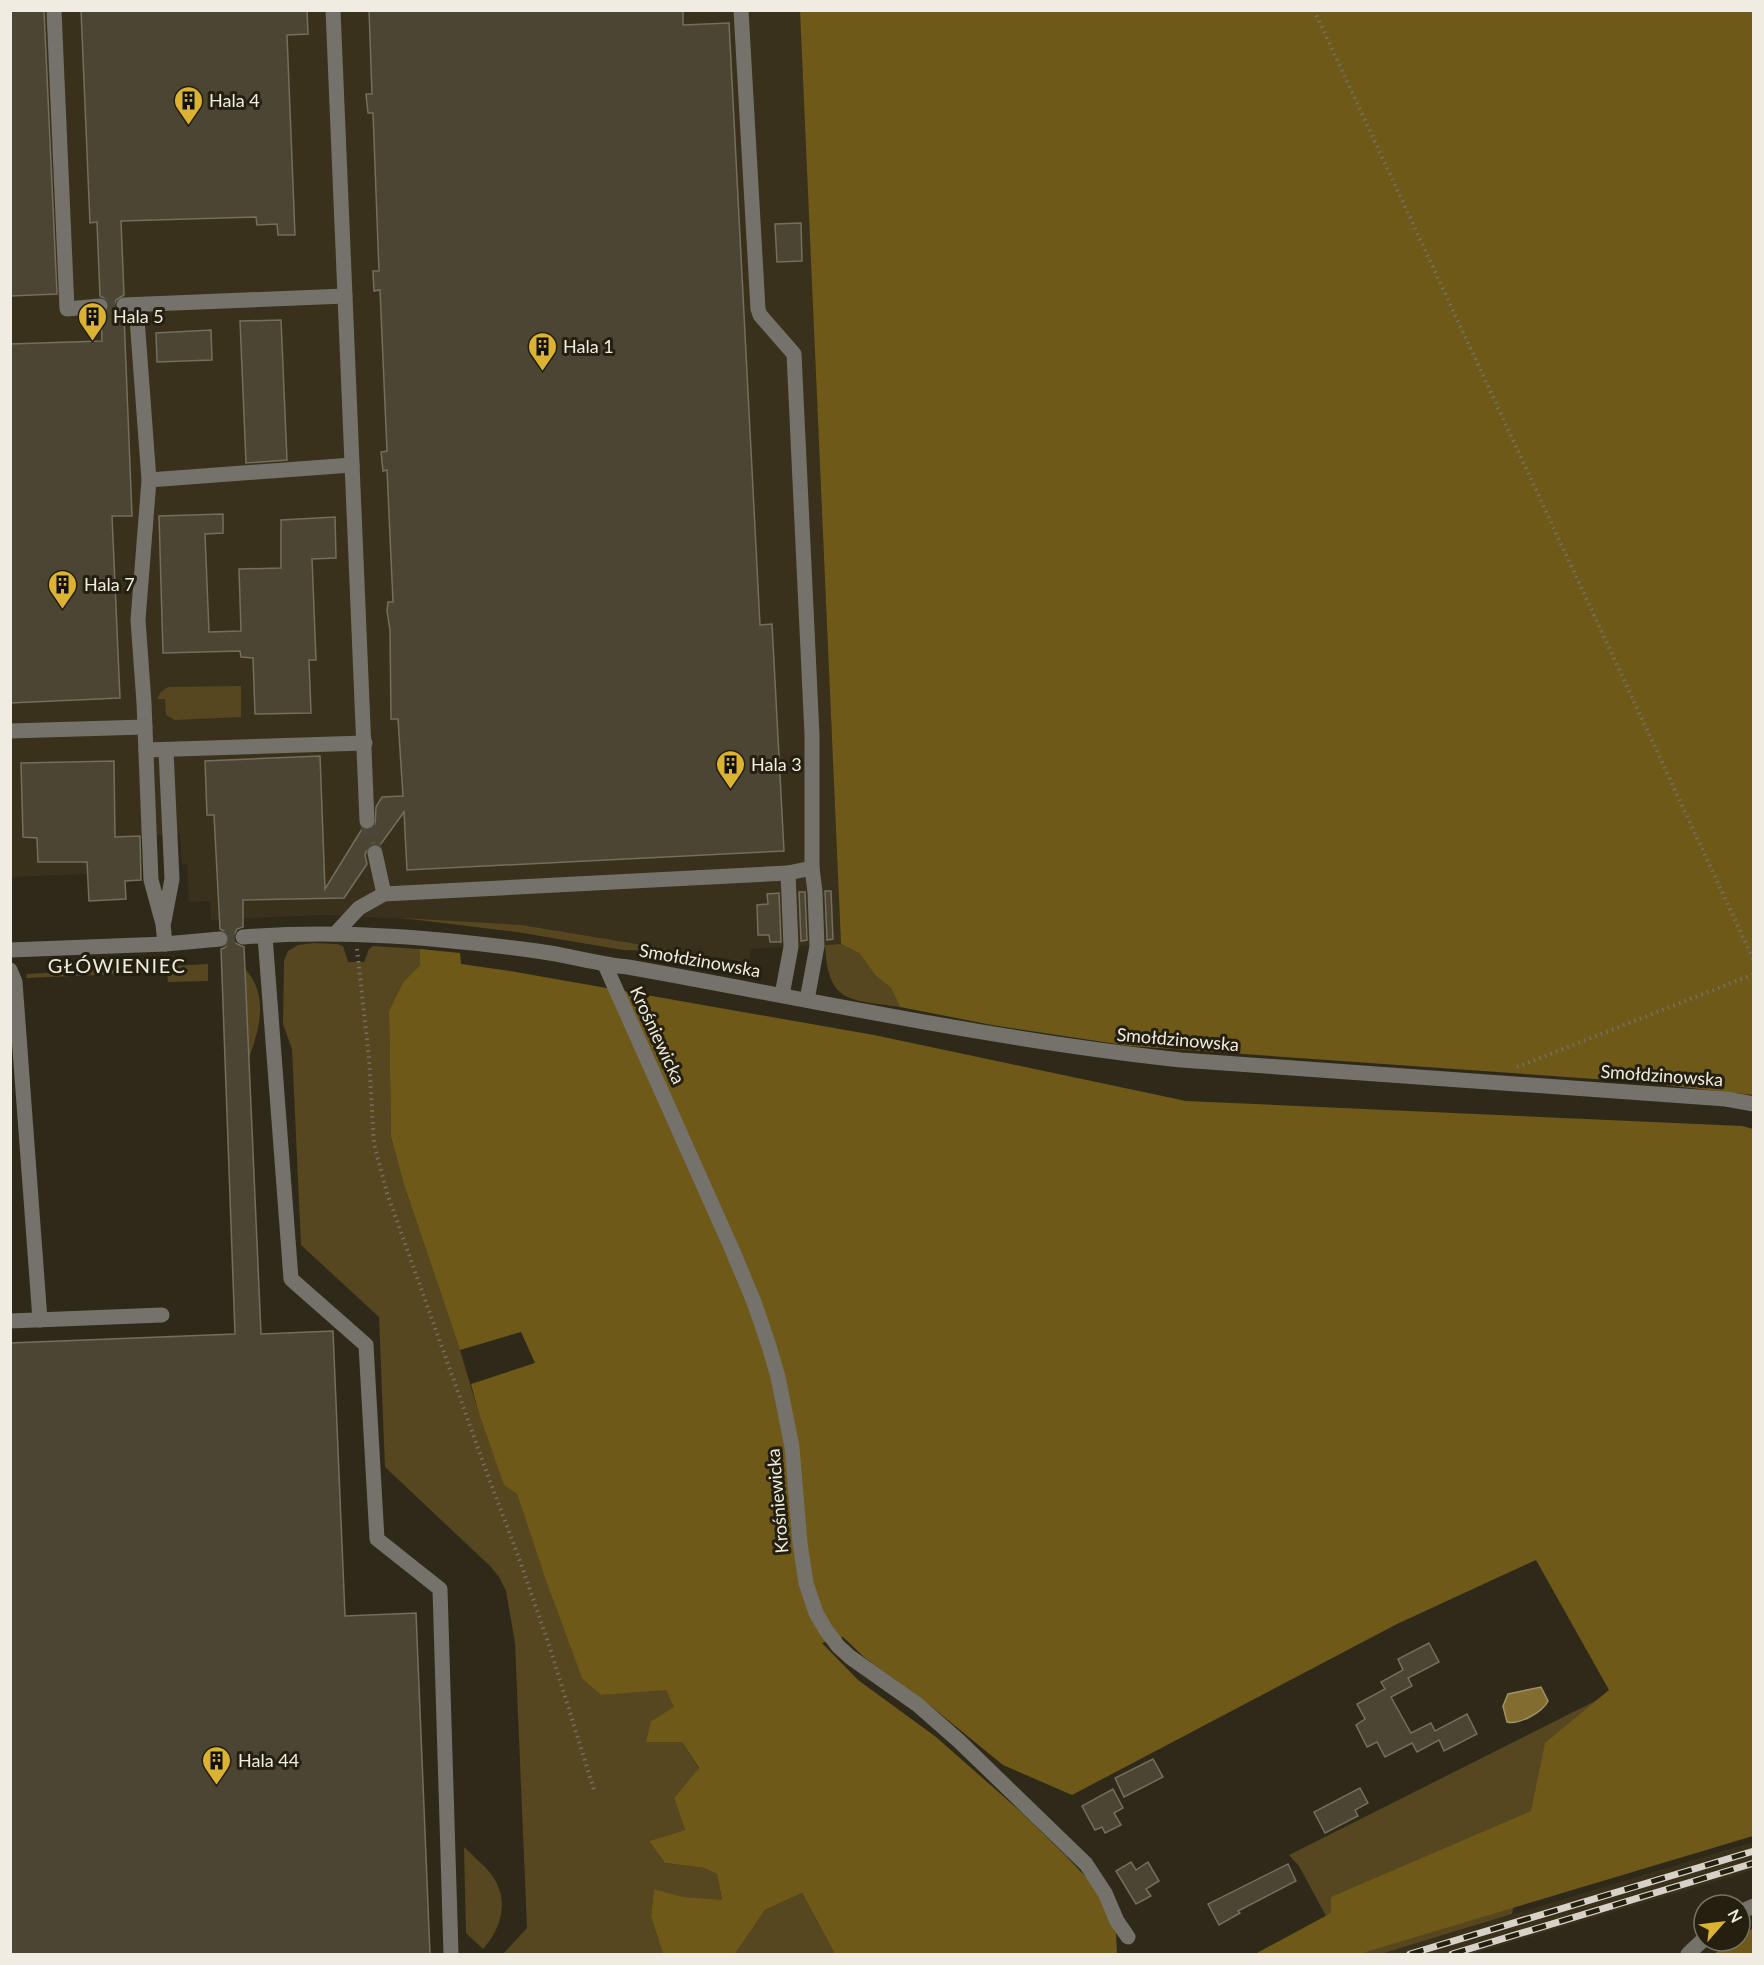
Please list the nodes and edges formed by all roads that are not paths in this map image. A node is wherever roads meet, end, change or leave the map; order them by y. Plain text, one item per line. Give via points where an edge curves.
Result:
1 (54, 10) edge
2 (333, 10) edge
3 (741, 10) edge
4 (345, 296) junction
5 (100, 306) tunnel mouth
6 (352, 465) junction
7 (149, 480) junction
8 (145, 727) junction
9 (10, 731) edge
10 (364, 742) junction
11 (146, 750) junction
12 (166, 751) junction
13 (367, 821) tunnel mouth
14 (375, 853) tunnel mouth
15 (812, 868) junction
16 (788, 873) junction
17 (384, 894) junction
18 (163, 924) junction
19 (335, 934) junction
20 (265, 936) junction
21 (243, 937) tunnel mouth
22 (220, 939) tunnel mouth
23 (165, 944) junction
24 (10, 950) edge
25 (604, 965) junction
26 (10, 970) edge
27 (782, 995) junction
28 (807, 1000) junction
29 (1754, 1104) edge
30 (162, 1315) dead end
31 (40, 1320) junction
32 (10, 1321) edge
33 (1128, 1937) dead end
34 (451, 1954) edge

1 - 5 street via 67,309
2 - 4 street
3 - 15 street via 758,309 794,354 812,735
4 - 6 street
4 - 7 street via 130,305
6 - 7 street
6 - 10 street
7 - 8 street via 138,620
8 - 9 street
8 - 11 street
10 - 12 street
10 - 13 street
11 - 12 street
11 - 18 street via 151,880
12 - 18 street via 172,879
14 - 17 street
15 - 16 street
15 - 28 street via 817,946
16 - 17 street
16 - 27 street via 791,947
17 - 19 street via 359,908
18 - 23 street
19 - 20 street, Smołdzinowska
19 - 25 street, Smołdzinowska via 476,943 541,951
20 - 21 street, Smołdzinowska
20 - 34 street via 291,1279 366,1345 378,1539 440,1589
22 - 23 street
23 - 24 street
25 - 27 street, Smołdzinowska
25 - 33 street, Krośniewicka via 731,1247 769,1346 792,1447 800,1543 806,1583 816,1613 838,1646 959,1741 1086,1864
26 - 31 street via 15,982
27 - 28 street, Smołdzinowska
28 - 29 street, Smołdzinowska via 985,1033 1181,1060
30 - 31 street
31 - 32 street

